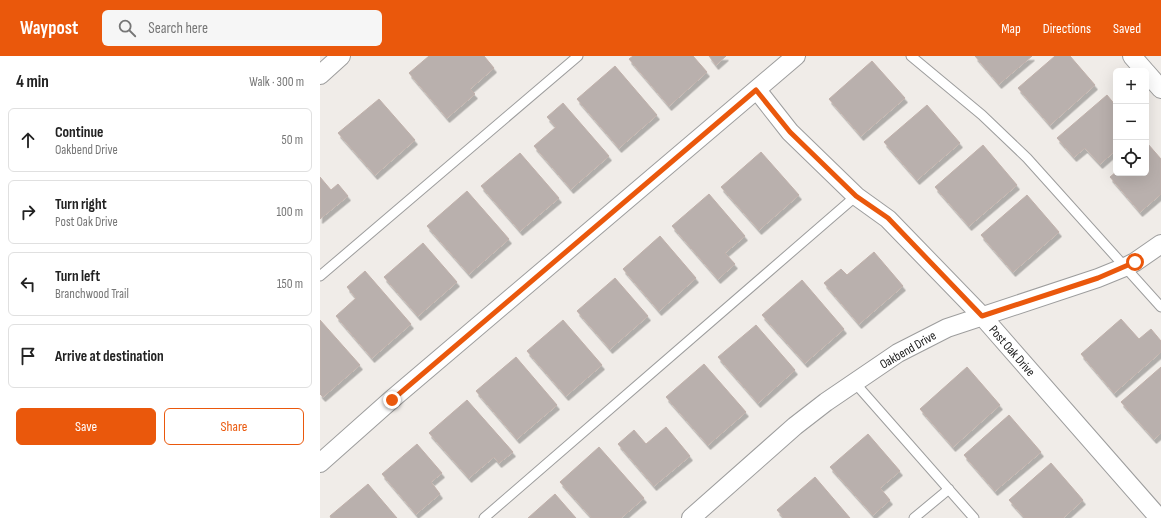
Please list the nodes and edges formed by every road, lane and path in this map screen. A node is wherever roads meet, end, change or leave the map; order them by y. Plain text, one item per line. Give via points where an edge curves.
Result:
1 (341, 56) edge
2 (578, 56) edge
3 (796, 56) edge
4 (912, 56) edge
5 (1132, 56) edge
6 (1142, 68) edge
7 (320, 75) edge
8 (1149, 75) edge
9 (1161, 89) edge
10 (756, 90) junction
11 (856, 196) junction
12 (1161, 244) edge
13 (1125, 267) junction
14 (320, 276) edge
15 (1161, 306) edge
16 (982, 316) junction
17 (855, 382) junction
18 (320, 462) edge
19 (949, 489) junction
20 (484, 518) edge
21 (691, 518) edge
22 (914, 518) edge
23 (974, 518) edge
24 (1158, 518) edge

1 - 7 street
2 - 14 lane
3 - 10 street
4 - 13 lane via 982,115 1027,158
5 - 6 street
8 - 9 street
10 - 11 street, Post Oak Drive via 790,132
10 - 18 street
11 - 16 street, Post Oak Drive via 888,218
11 - 20 lane
12 - 13 street, Oakbend Drive
13 - 15 lane
13 - 16 street, Oakbend Drive
16 - 17 street, Oakbend Drive via 947,328 898,353
16 - 24 street, Post Oak Drive
17 - 19 lane
17 - 21 street, Oakbend Drive via 795,426
19 - 22 lane
19 - 23 lane

